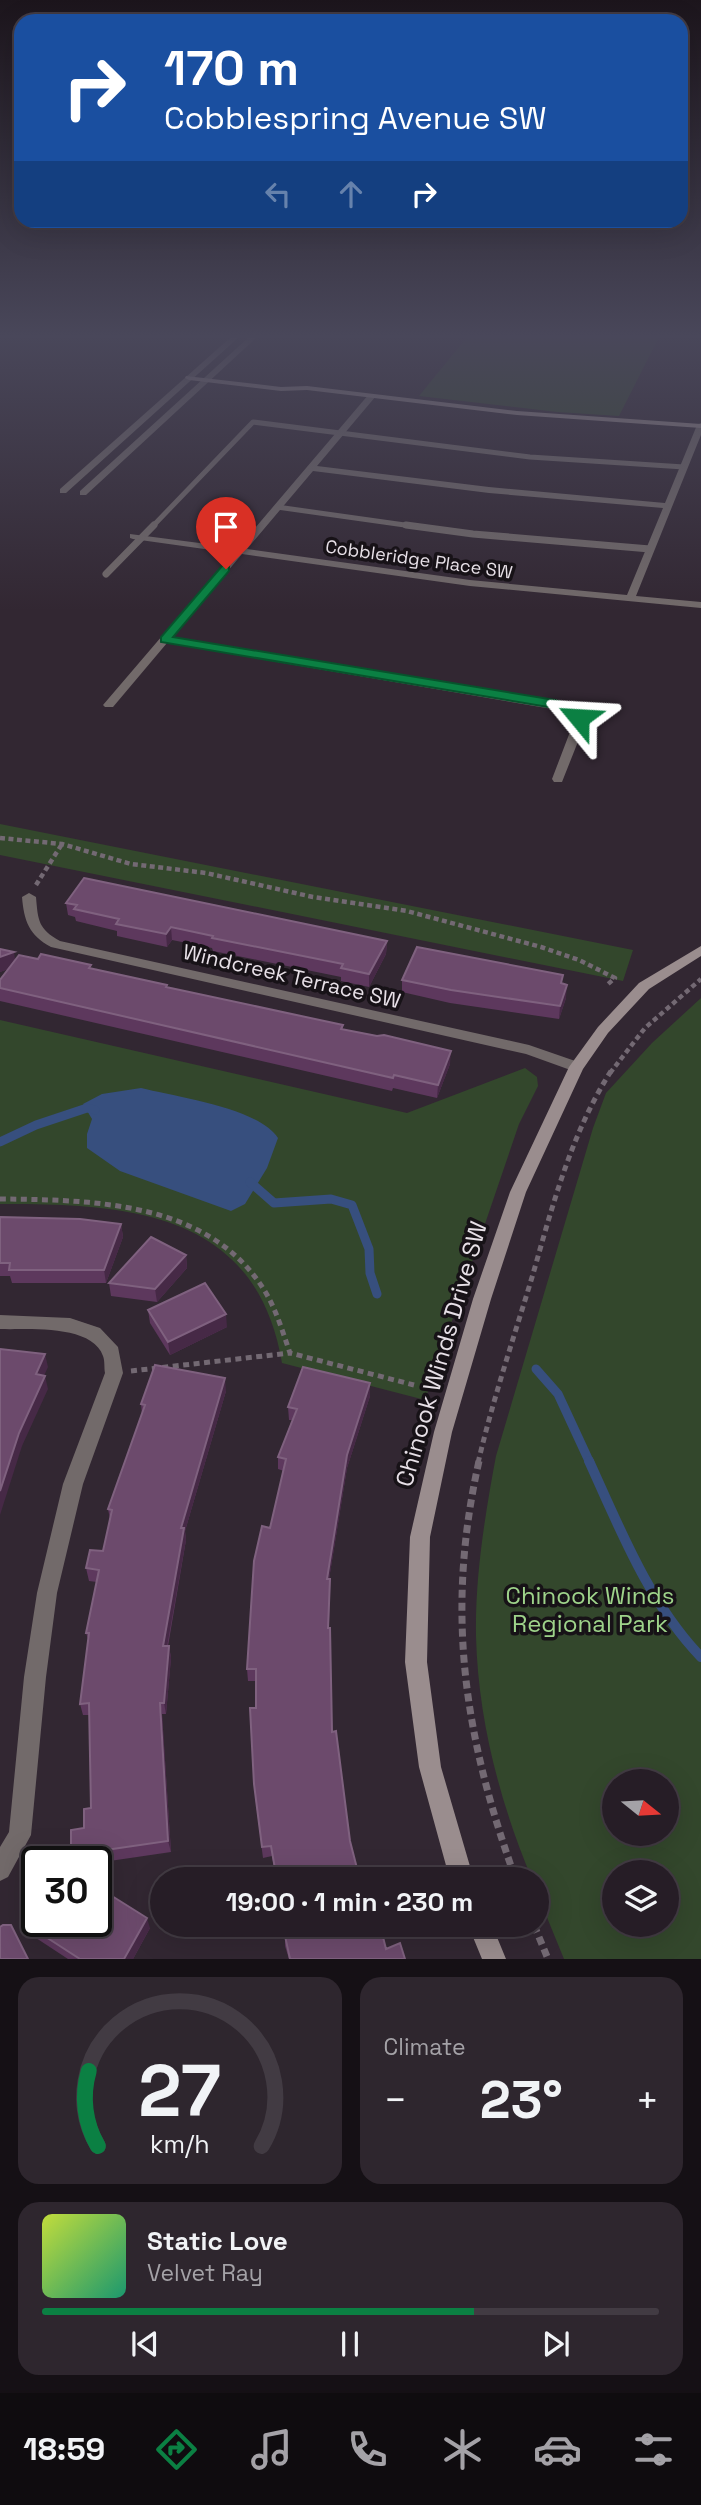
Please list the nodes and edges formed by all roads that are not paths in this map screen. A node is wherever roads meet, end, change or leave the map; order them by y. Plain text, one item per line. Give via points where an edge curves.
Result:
1 (133, 428) edge
2 (153, 428) edge
3 (247, 428) edge
4 (304, 428) edge
5 (344, 428) edge
6 (700, 428) edge
7 (340, 433) junction
8 (684, 467) junction
9 (311, 468) junction
10 (64, 491) dead end
11 (83, 493) dead end
12 (668, 506) junction
13 (277, 507) junction
14 (138, 536) junction
15 (650, 549) junction
16 (241, 551) junction
17 (106, 575) dead end
18 (631, 597) junction
19 (701, 605) edge
20 (165, 639) junction
21 (110, 705) dead end
22 (558, 779) dead end
23 (29, 897) road end
24 (701, 950) edge
25 (576, 1067) junction
26 (0, 1322) edge
27 (458, 1867) edge
28 (0, 1870) edge
29 (485, 1937) edge
30 (494, 1959) edge

1 - 10 street
2 - 11 street
3 - 14 lane
4 - 7 lane
5 - 7 street
6 - 8 street
7 - 8 lane via 530,457
7 - 9 street
8 - 12 street
9 - 12 street via 511,493
9 - 13 street
12 - 15 street
13 - 15 lane via 472,534
13 - 16 street
14 - 16 street, Cobbleridge Place SW
14 - 17 lane
15 - 18 street
16 - 18 street, Cobbleridge Place SW via 484,585
16 - 20 street
18 - 19 street, Cobbleridge Place SW
20 - 21 street
20 - 22 street via 567,708 579,718 579,724
23 - 25 street, Windcreek Terrace SW via 31,922 40,937 56,944 529,1050
24 - 25 street, Chinook Winds Drive SW via 644,986
25 - 27 street, Chinook Winds Drive SW via 518,1192 482,1299 443,1432 420,1537 416,1662 430,1767
26 - 28 street via 70,1325 94,1333 112,1352 114,1373 73,1484 47,1593 20,1835
29 - 30 street

